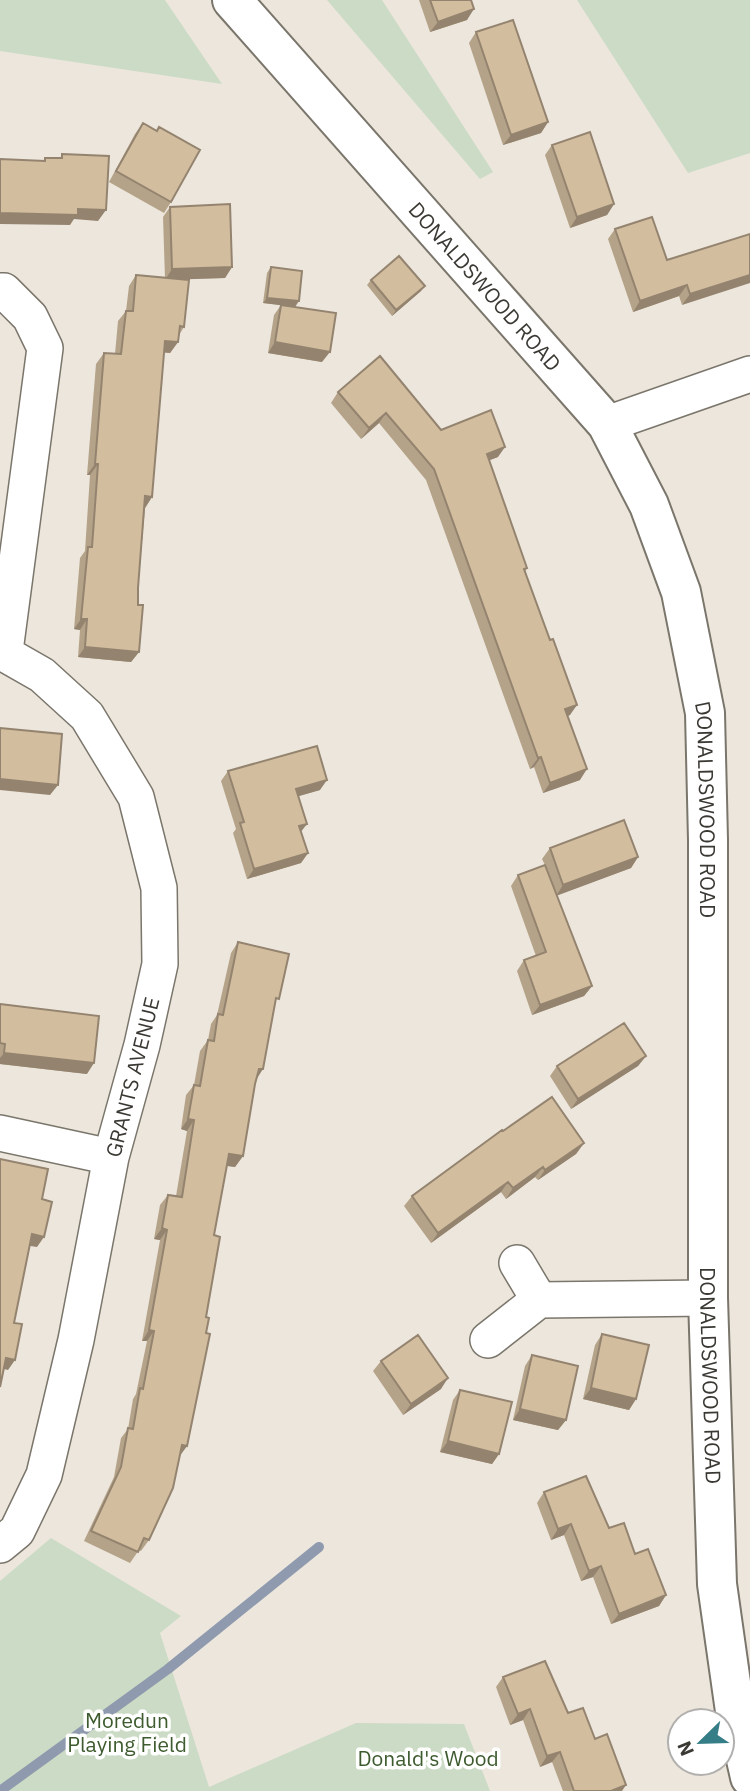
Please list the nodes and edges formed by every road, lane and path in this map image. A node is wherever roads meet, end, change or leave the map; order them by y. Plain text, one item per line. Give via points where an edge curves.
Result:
1 (232, 0) edge
2 (0, 291) edge
3 (750, 374) edge
4 (607, 424) junction
5 (2, 651) edge
6 (0, 1133) edge
7 (111, 1157) junction
8 (517, 1263) dead end
9 (708, 1298) junction
10 (539, 1300) junction
11 (488, 1340) dead end
12 (0, 1545) edge
13 (750, 1777) edge

1 - 4 street, DONALDSWOOD ROAD
2 - 5 street via 30,317 45,348
3 - 4 street
4 - 9 street, DONALDSWOOD ROAD via 649,505 681,592 705,713
5 - 7 street, GRANTS AVENUE via 42,675 87,716 136,797 159,888 160,964
6 - 7 street
7 - 12 street, GRANTS AVENUE via 44,1475 17,1531
8 - 10 street
9 - 10 street
9 - 13 street, DONALDSWOOD ROAD via 717,1584 735,1711
10 - 11 street

